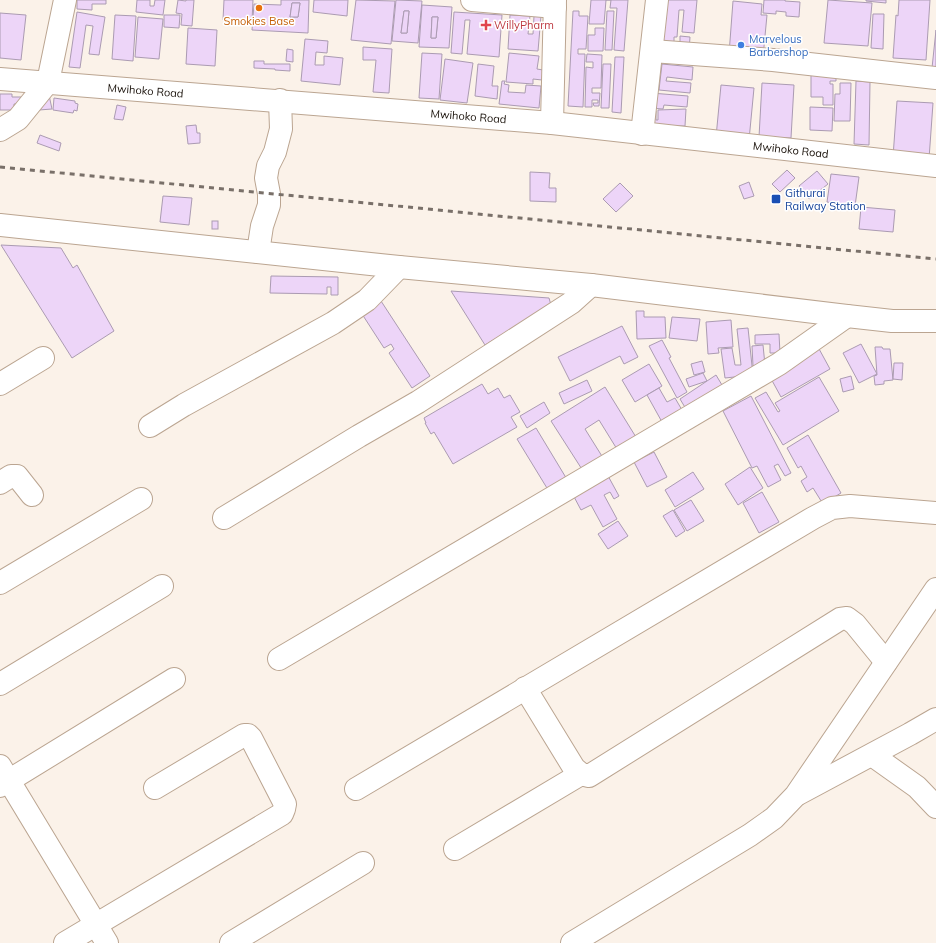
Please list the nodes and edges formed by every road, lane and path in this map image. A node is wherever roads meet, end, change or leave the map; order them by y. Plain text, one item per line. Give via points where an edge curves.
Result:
1 (65, 0) edge
2 (472, 0) edge
3 (657, 0) edge
4 (555, 4) edge
5 (652, 51) junction
6 (936, 78) edge
7 (0, 79) edge
8 (48, 82) junction
9 (280, 100) junction
10 (552, 123) junction
11 (0, 130) edge
12 (642, 134) junction
13 (936, 166) edge
14 (0, 225) edge
15 (258, 252) junction
16 (399, 268) junction
17 (591, 286) junction
18 (847, 316) junction
19 (936, 321) edge
20 (43, 358) dead end
21 (0, 384) edge
22 (150, 426) dead end
23 (0, 483) edge
24 (32, 495) dead end
25 (141, 499) dead end
26 (936, 513) edge
27 (224, 518) dead end
28 (0, 583) edge
29 (162, 586) dead end
30 (936, 589) edge
31 (278, 659) dead end
32 (886, 662) junction
33 (174, 679) dead end
34 (0, 684) edge
35 (525, 688) junction
36 (936, 719) edge
37 (872, 755) junction
38 (581, 774) junction
39 (3, 778) edge
40 (155, 788) dead end
41 (356, 789) dead end
42 (796, 795) junction
43 (936, 807) edge
44 (455, 849) dead end
45 (363, 863) dead end
46 (95, 925) junction
47 (65, 943) edge
48 (107, 943) edge
49 (231, 943) edge
50 (572, 943) edge

1 - 8 street
2 - 4 street
3 - 5 street
4 - 10 street
5 - 6 street via 773,60
5 - 12 street
7 - 8 street, Mwihoko Road
8 - 9 street, Mwihoko Road
8 - 11 street via 18,119
9 - 10 street, Mwihoko Road
9 - 15 street via 281,129 268,166 266,178 269,205 262,226
10 - 12 street, Mwihoko Road
12 - 13 street, Mwihoko Road
14 - 15 street
15 - 16 street
16 - 17 street
16 - 22 street via 367,300 333,323
17 - 18 street
17 - 27 street via 570,303 418,402
18 - 19 street
18 - 31 street via 779,364
20 - 21 street
23 - 24 street via 11,476 17,476
25 - 28 street
26 - 35 street via 850,506 832,508
29 - 34 street
30 - 32 street
32 - 38 street via 855,624 848,618 840,619 588,776
32 - 42 street
33 - 39 street
35 - 38 street via 574,768
35 - 41 street
36 - 37 street
37 - 42 street
37 - 43 street via 917,787
38 - 44 street
39 - 46 street
40 - 46 street via 248,735 285,804 282,814
42 - 50 street via 774,818 750,835
45 - 49 street
46 - 47 street
46 - 48 street

